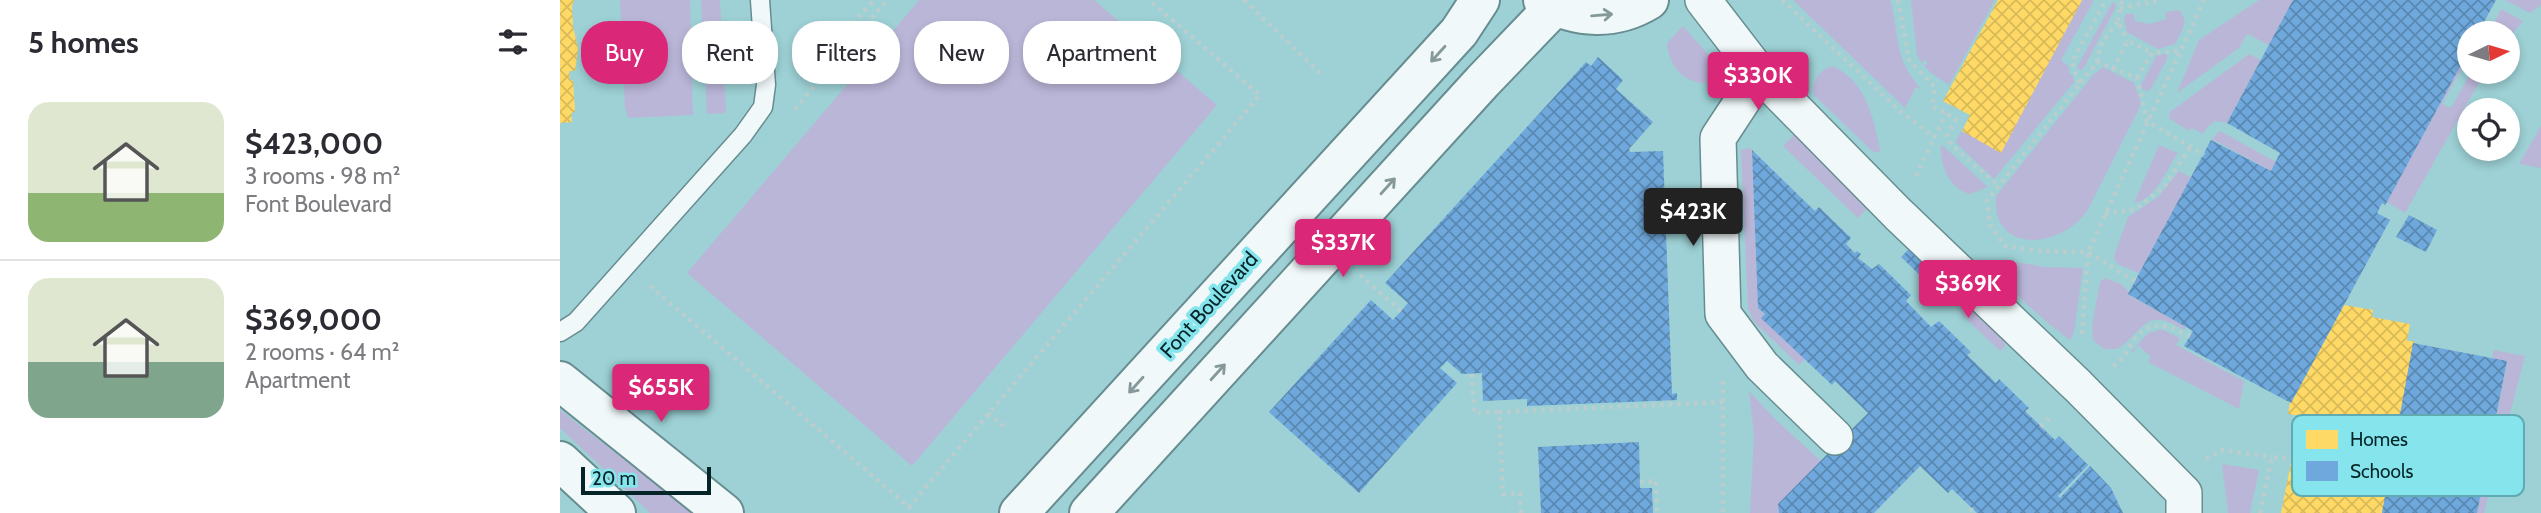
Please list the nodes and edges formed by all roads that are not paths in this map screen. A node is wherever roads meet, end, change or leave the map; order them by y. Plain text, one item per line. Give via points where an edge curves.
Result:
1 (760, 0) edge
2 (1480, 0) edge
3 (1649, 0) edge
4 (1703, 0) edge
5 (1549, 3) edge
6 (1759, 74) junction
7 (560, 332) edge
8 (560, 382) edge
9 (1835, 437) dead end
10 (560, 461) edge
11 (616, 513) edge
12 (724, 513) edge
13 (1019, 513) edge
14 (1089, 513) edge
15 (2184, 513) edge

1 - 7 lane via 766,85 763,107 576,322
2 -> 13 street, Font Boulevard via 1459,32
5 -> 3 street via 1580,14 1606,15
4 - 6 street
14 -> 5 street
6 - 9 street via 1718,138 1723,314 1762,366
6 - 15 street via 2184,494
8 - 12 street
10 - 11 street

